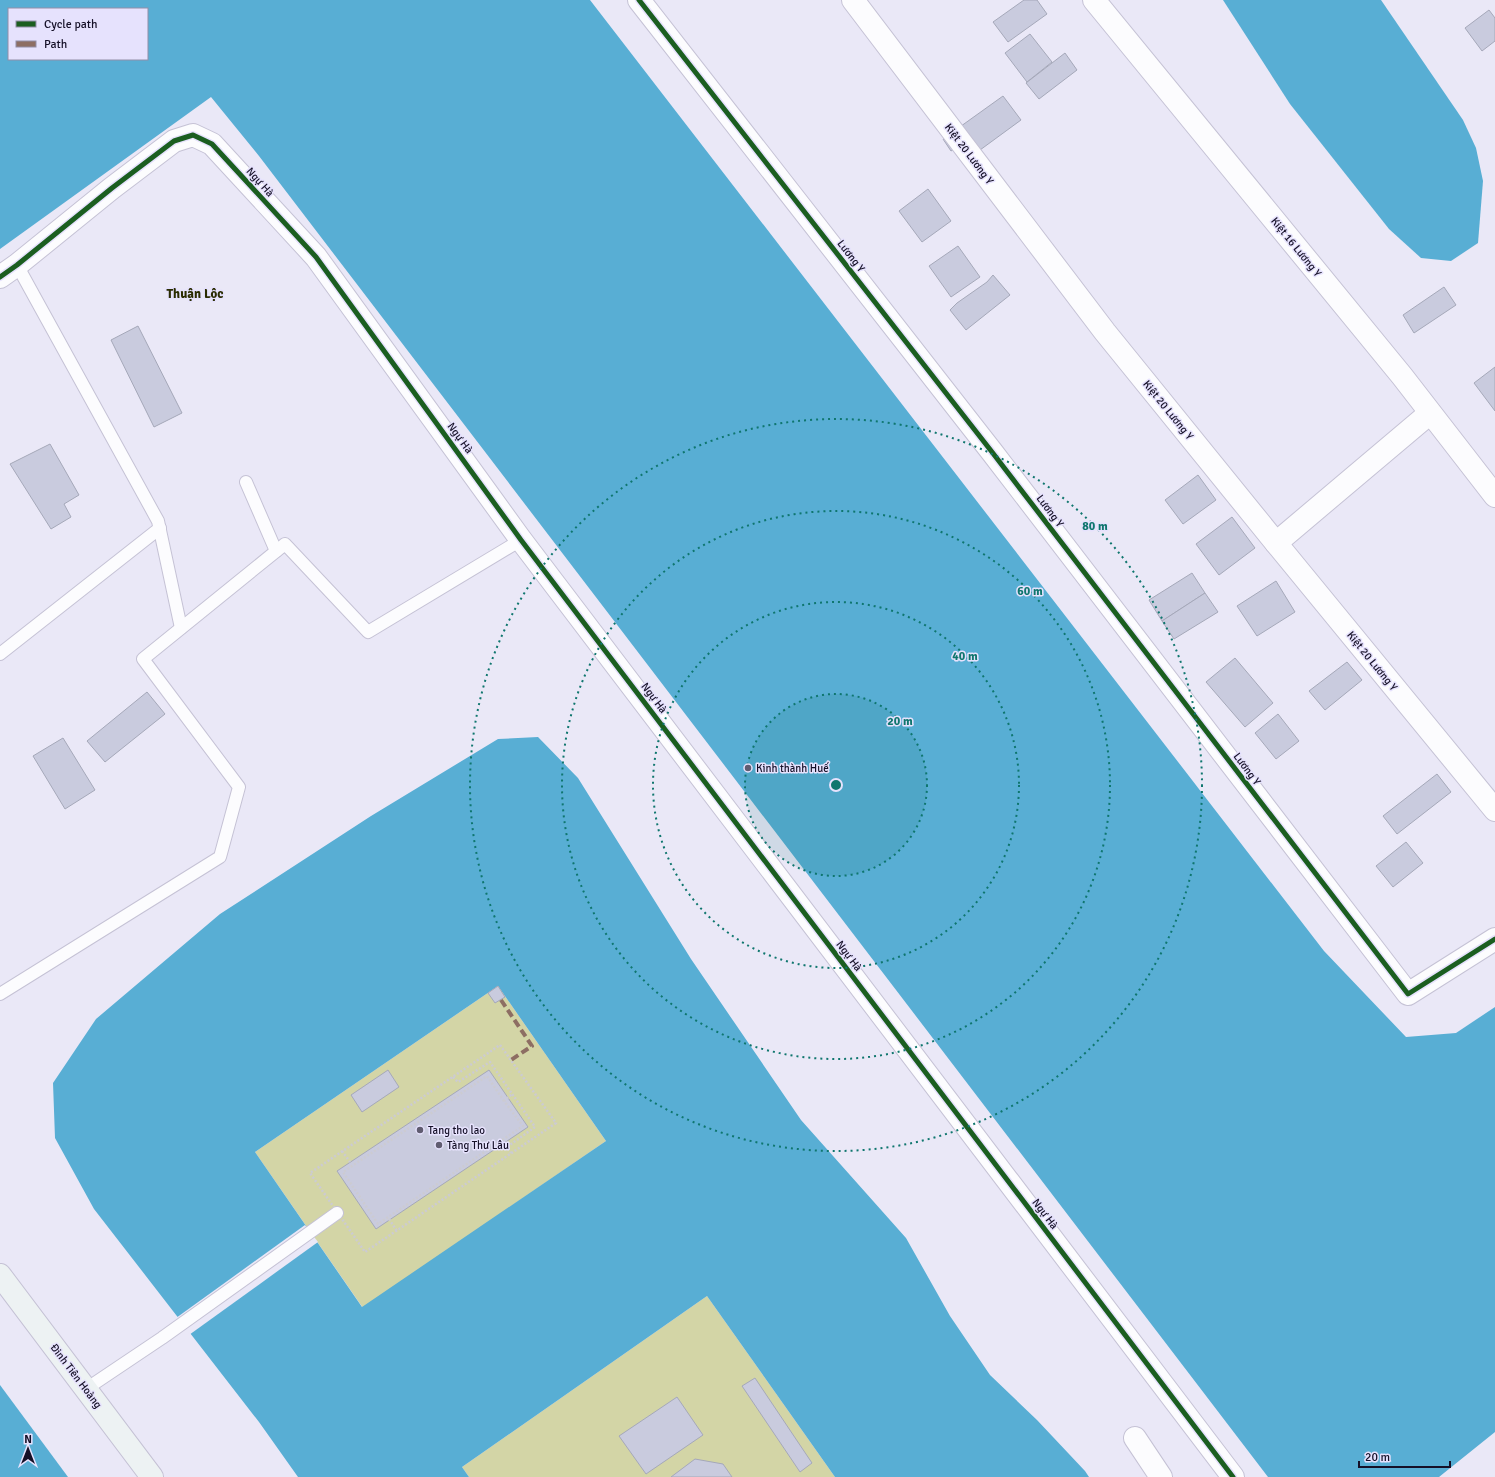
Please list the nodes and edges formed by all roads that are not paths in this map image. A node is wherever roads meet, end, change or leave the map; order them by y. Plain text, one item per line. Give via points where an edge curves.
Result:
1 (639, 0) edge
2 (852, 0) edge
3 (1094, 0) edge
4 (8, 271) edge
5 (1430, 413) junction
6 (246, 482) dead end
7 (1495, 496) edge
8 (160, 528) junction
9 (521, 540) junction
10 (1276, 543) junction
11 (276, 551) junction
12 (181, 628) junction
13 (0, 654) edge
14 (1495, 810) edge
15 (1495, 939) edge
16 (0, 994) edge
17 (337, 1213) road end
18 (0, 1274) edge
19 (86, 1389) junction
20 (1135, 1438) dead end
21 (152, 1477) edge
22 (1161, 1477) edge
23 (1232, 1477) edge

1 - 15 street, Lương Y via 992,452 1408,994
2 - 10 street, Kiệt 20 Lương Y via 1105,332
3 - 5 street, Kiệt 16 Lương Y
4 - 8 lane via 158,520
4 - 9 street, Ngự Hà via 174,141 193,135 212,144 316,257
5 - 7 street, Kiệt 16 Lương Y
5 - 10 street
6 - 11 lane
8 - 12 lane
8 - 13 lane
9 - 11 lane via 368,632 285,544
9 - 23 street, Ngự Hà
10 - 14 street, Kiệt 20 Lương Y
11 - 12 lane
12 - 16 lane via 143,659 239,787 220,857
17 - 19 lane
18 - 19 main road, Đinh Tiên Hoàng
19 - 21 main road, Đinh Tiên Hoàng
20 - 22 street

